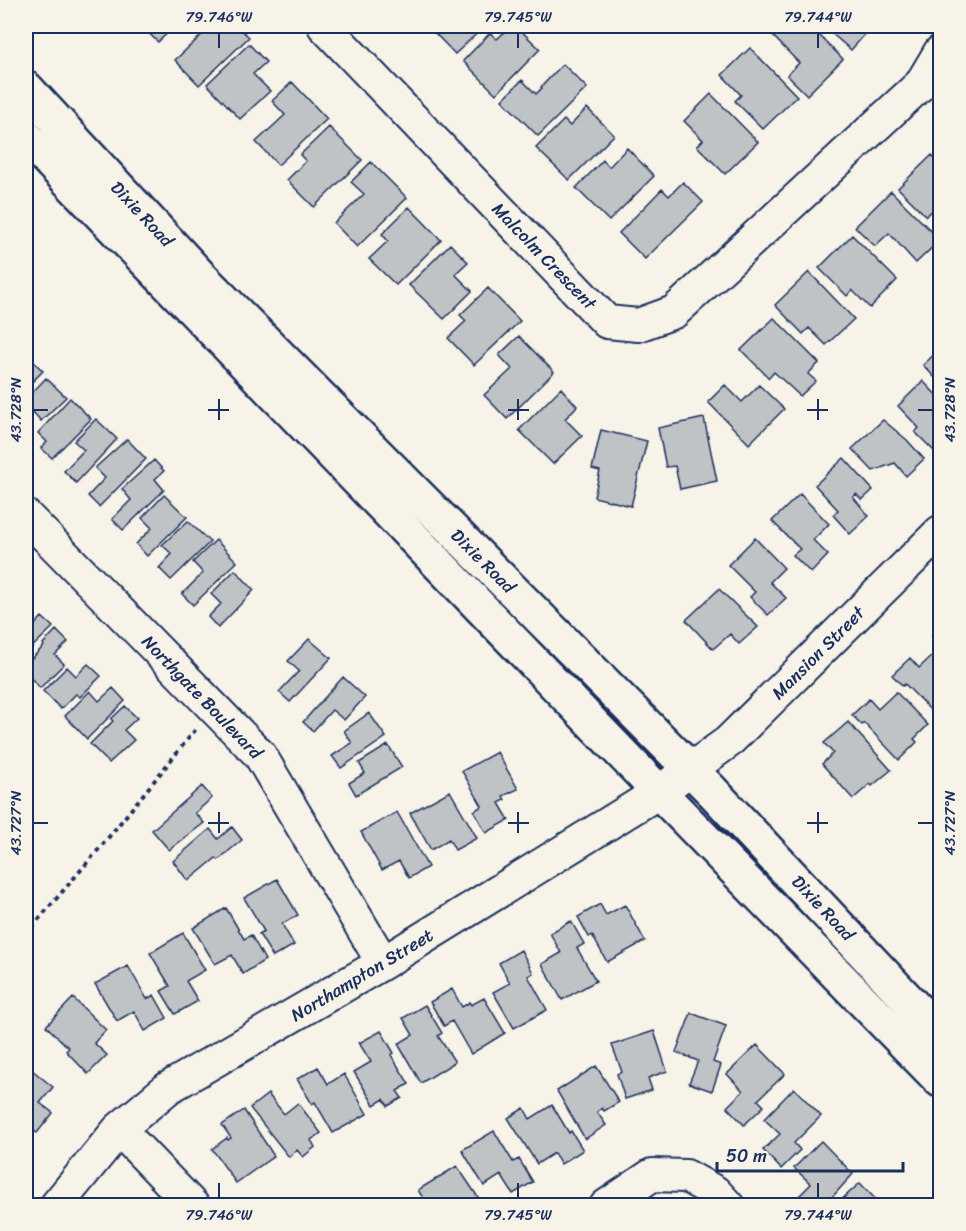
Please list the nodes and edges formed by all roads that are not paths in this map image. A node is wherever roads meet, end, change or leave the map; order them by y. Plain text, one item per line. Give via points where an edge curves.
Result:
1 (324, 26) edge
2 (940, 52) edge
3 (26, 88) edge
4 (26, 138) edge
5 (26, 516) edge
6 (940, 532) edge
7 (691, 770) junction
8 (659, 792) junction
9 (383, 963) junction
10 (940, 1034) edge
11 (940, 1080) edge
12 (119, 1129) junction
13 (56, 1206) edge
14 (194, 1206) edge
15 (606, 1206) edge
16 (728, 1206) edge

1 - 2 street, Malcolm Crescent via 607,322 638,325 674,312 921,84
3 - 7 main road, Dixie Road via 201,277
4 - 8 main road, Dixie Road
5 - 9 street, Northgate Boulevard via 260,755
6 - 7 street, Mansion Street via 728,742
7 - 8 street, Northampton Street
7 - 10 main road, Dixie Road
8 - 9 street, Northampton Street
8 - 11 main road, Dixie Road
9 - 12 street, Northampton Street via 168,1088
12 - 13 street, Northampton Street
12 - 14 street
15 - 16 street via 652,1175 686,1176 715,1192

